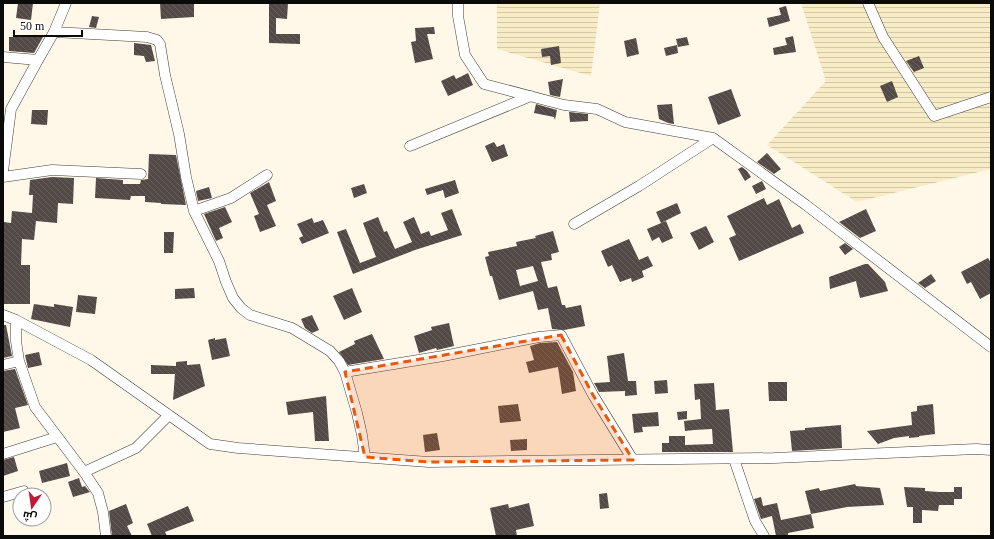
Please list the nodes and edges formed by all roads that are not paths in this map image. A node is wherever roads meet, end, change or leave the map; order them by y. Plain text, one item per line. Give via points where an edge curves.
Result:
1 (66, 3) edge
2 (458, 3) edge
3 (868, 3) edge
4 (54, 32) junction
5 (3, 57) edge
6 (38, 60) junction
7 (531, 96) junction
8 (991, 97) edge
9 (713, 138) junction
10 (410, 146) dead end
11 (4, 152) edge
12 (3, 171) edge
13 (141, 174) dead end
14 (267, 175) dead end
15 (3, 177) edge
16 (194, 211) junction
17 (574, 224) dead end
18 (3, 315) edge
19 (16, 320) junction
20 (991, 347) edge
21 (19, 361) junction
22 (3, 365) edge
23 (345, 372) junction
24 (170, 415) junction
25 (57, 437) junction
26 (991, 450) edge
27 (3, 454) edge
28 (365, 457) junction
29 (734, 459) junction
30 (633, 460) junction
31 (84, 472) junction
32 (106, 536) edge
33 (764, 536) edge

1 - 4 street
2 - 7 street via 465,55 484,84
3 - 8 street via 883,37 934,116
4 - 6 street
4 - 16 street via 147,37 157,40 160,44
5 - 6 street
6 - 11 street via 12,109
7 - 9 street via 564,105 597,109 625,122
7 - 10 street
9 - 17 street
9 - 20 street via 806,205
11 - 12 street
13 - 15 street via 52,170
14 - 16 street via 231,198
16 - 23 street via 219,261 231,293 241,308 250,314 292,328 330,351 339,360
18 - 19 street
19 - 21 street
19 - 24 street via 92,360
21 - 22 street
21 - 25 street via 35,407
23 - 28 street via 359,420
23 - 30 street via 561,334 592,395
24 - 28 street via 210,444
24 - 31 street via 136,448
25 - 27 street
25 - 31 street
26 - 29 street
28 - 30 street via 429,462
29 - 30 street
29 - 33 street via 754,521
31 - 32 street via 98,493

